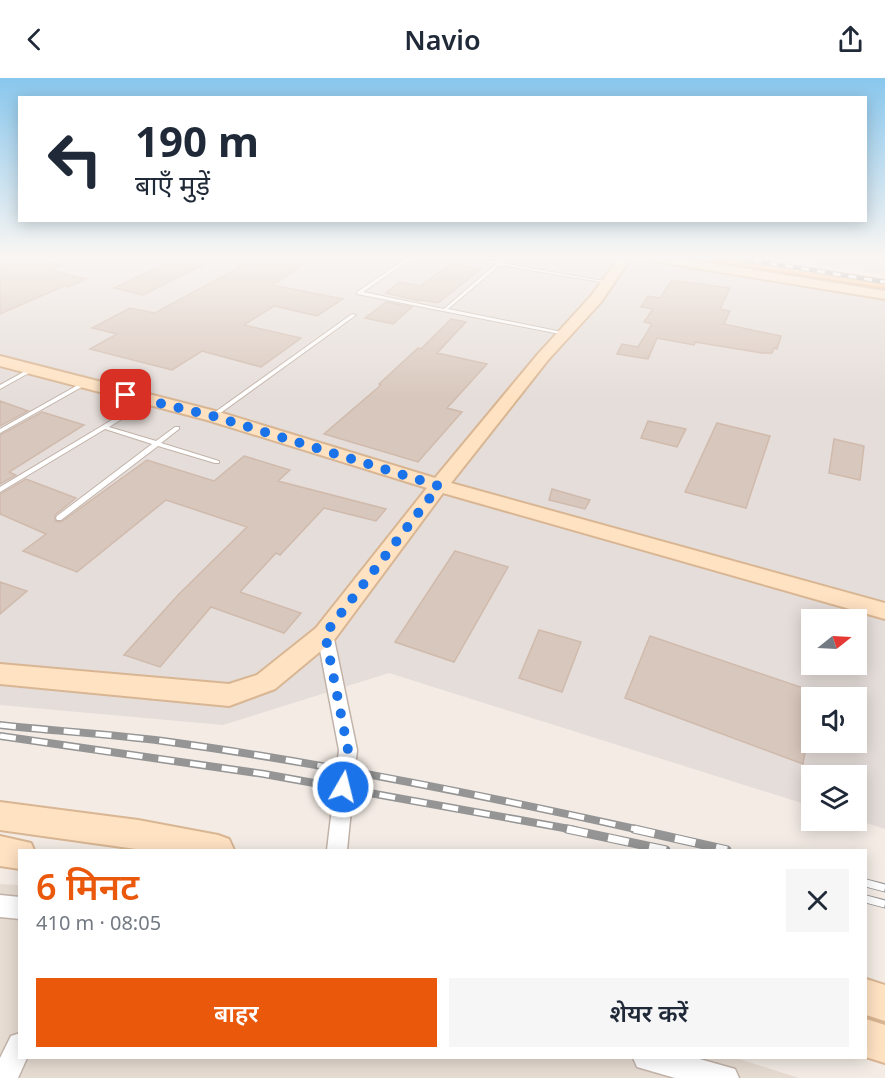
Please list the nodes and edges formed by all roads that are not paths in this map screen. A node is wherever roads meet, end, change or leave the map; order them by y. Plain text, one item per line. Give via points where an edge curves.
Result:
1 (418, 305) edge
2 (451, 305) edge
3 (591, 305) edge
4 (445, 310) junction
5 (354, 315) dead end
6 (565, 334) junction
7 (0, 361) edge
8 (33, 369) junction
9 (85, 383) junction
10 (0, 387) edge
11 (147, 401) junction
12 (213, 416) junction
13 (104, 427) junction
14 (177, 428) dead end
15 (0, 431) edge
16 (158, 443) junction
17 (217, 462) dead end
18 (439, 486) junction
19 (0, 490) edge
20 (59, 518) dead end
21 (885, 611) edge
22 (325, 634) junction
23 (0, 674) edge
24 (0, 816) edge
25 (213, 849) edge
26 (337, 849) edge
27 (0, 851) edge
28 (18, 854) edge
29 (0, 906) edge
30 (18, 908) edge
31 (867, 997) edge
32 (885, 1003) edge
33 (867, 1038) edge
34 (885, 1044) edge
35 (18, 1050) edge
36 (650, 1059) edge
37 (4, 1078) edge
38 (726, 1078) edge

1 - 4 lane
2 - 4 lane
3 - 6 street
4 - 6 lane
5 - 12 lane
6 - 18 street
7 - 8 street
8 - 9 street
8 - 10 lane
9 - 11 street
9 - 15 lane
11 - 12 street
11 - 13 lane
12 - 18 street
13 - 16 lane
13 - 19 lane
14 - 16 lane
16 - 17 lane
16 - 20 lane
18 - 21 street
18 - 22 street
22 - 23 street via 266,682 229,695
22 - 26 street via 348,750
24 - 25 street
27 - 28 street
29 - 30 street
31 - 32 street
33 - 34 street
35 - 37 street
36 - 38 street

